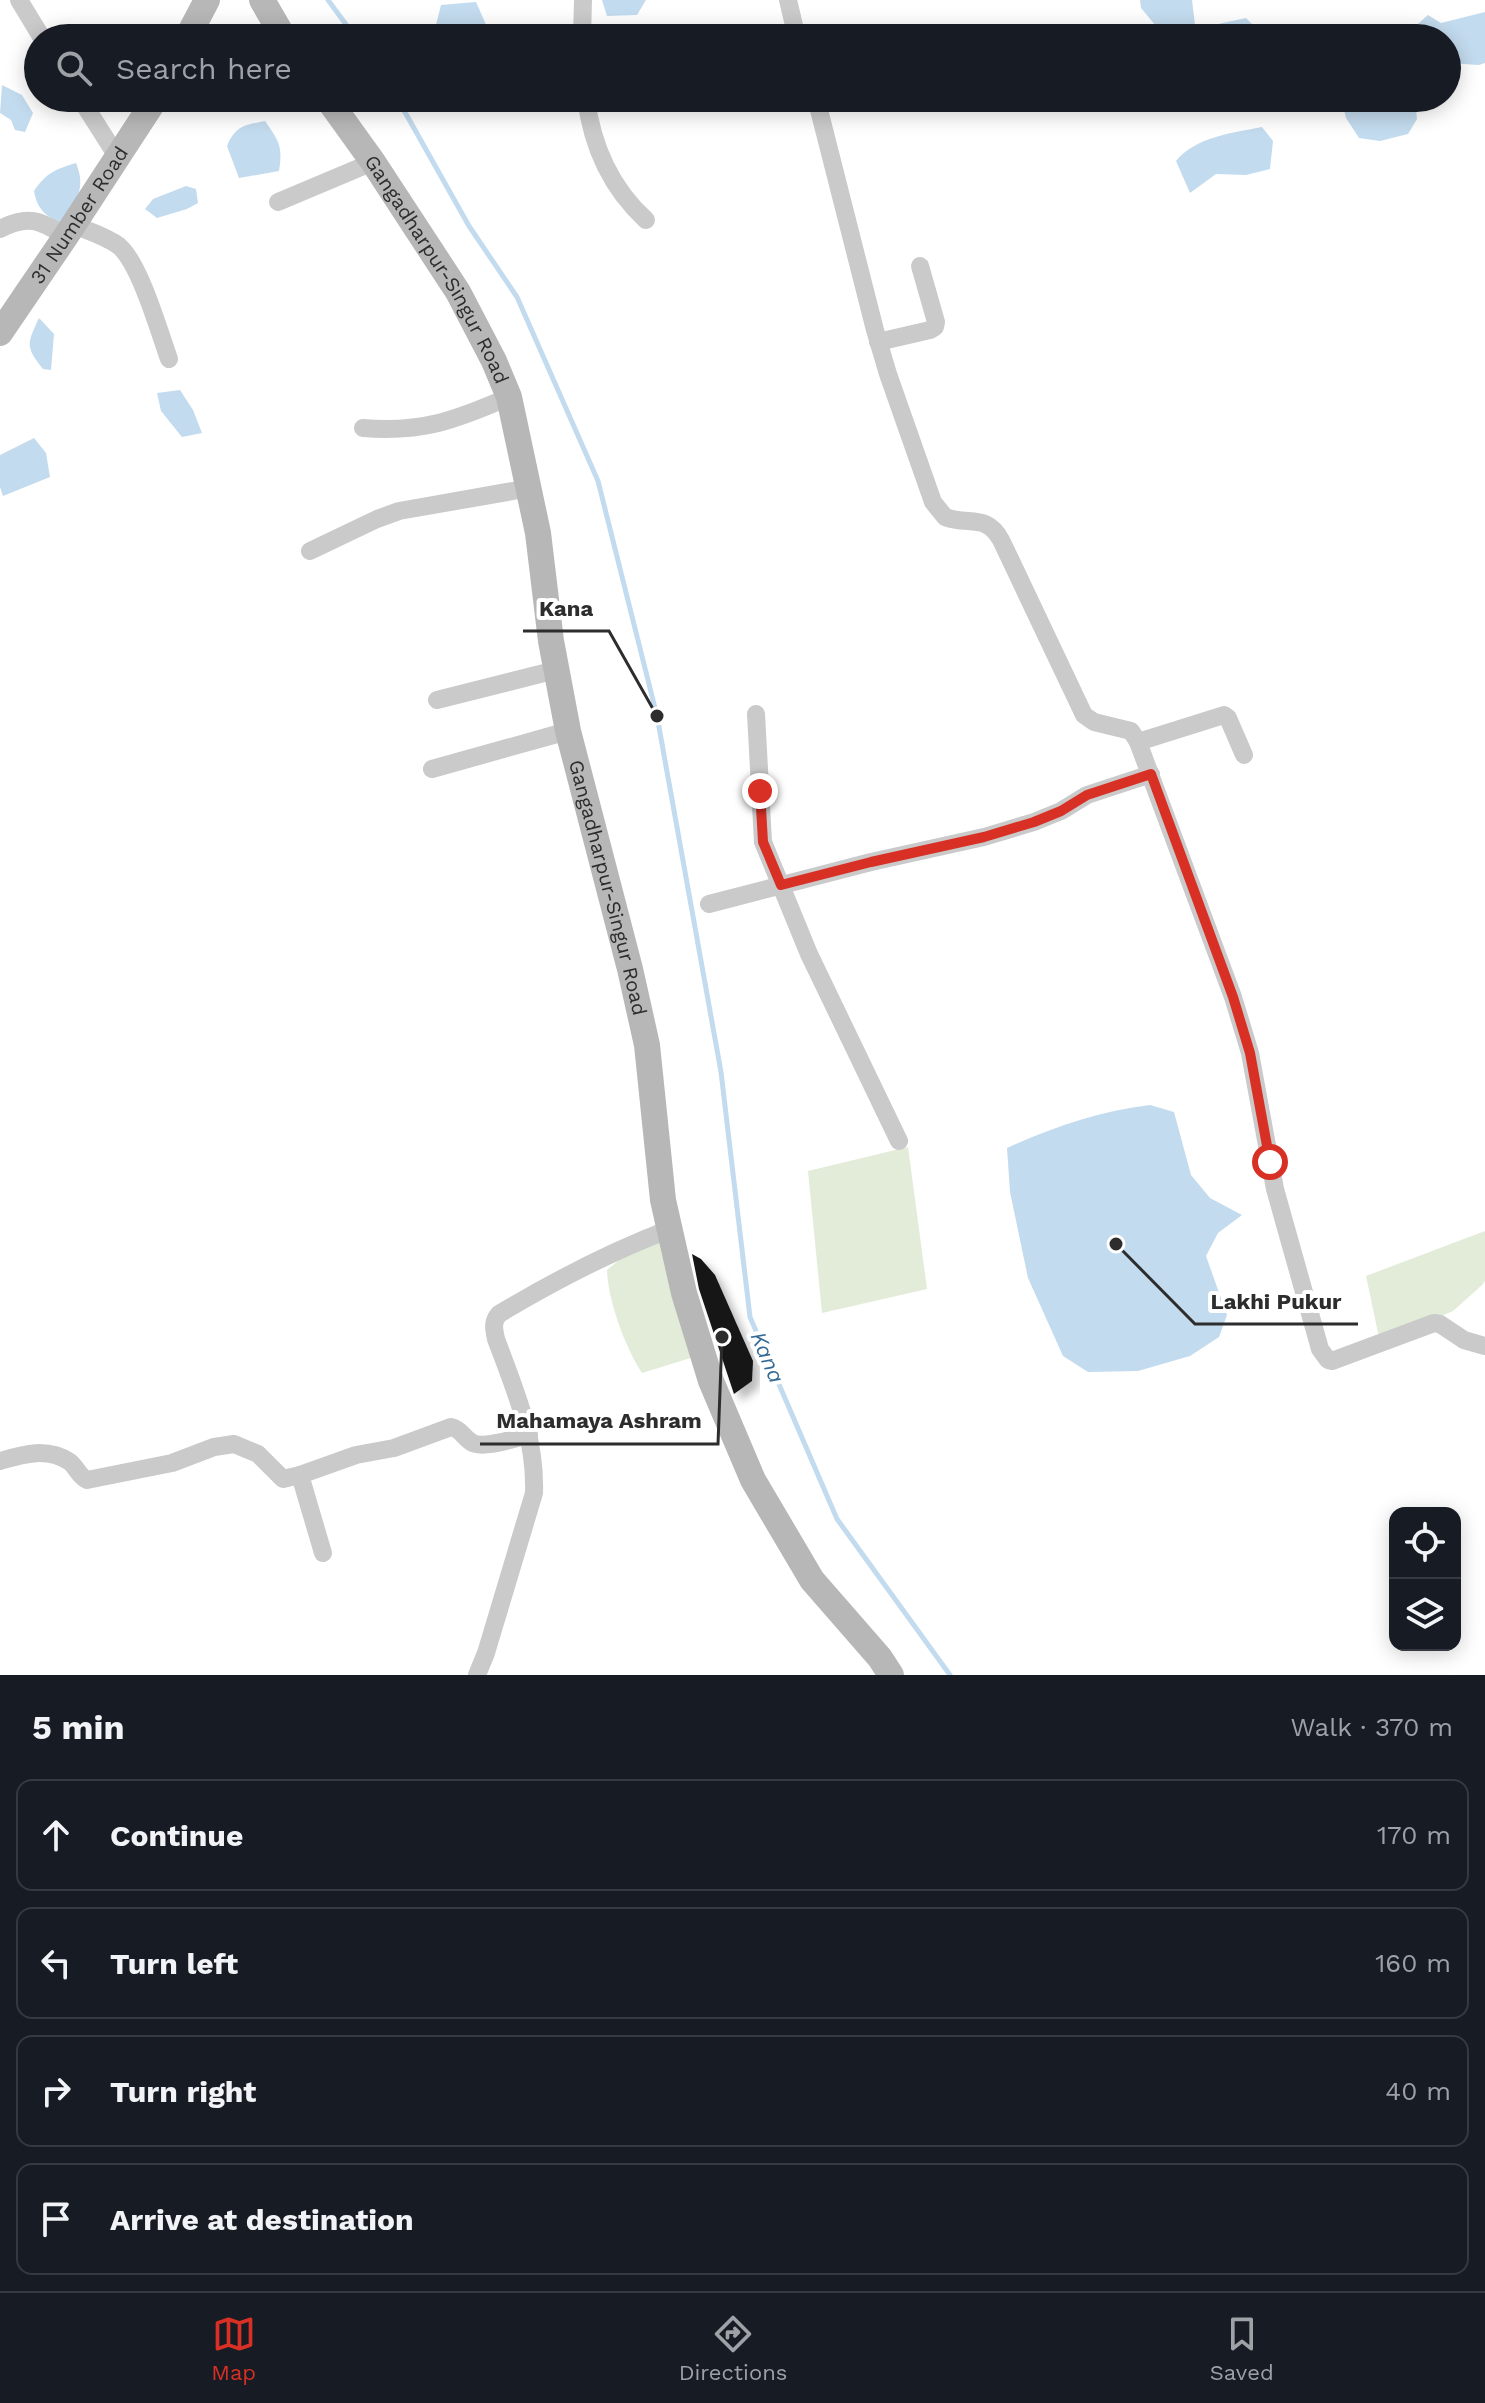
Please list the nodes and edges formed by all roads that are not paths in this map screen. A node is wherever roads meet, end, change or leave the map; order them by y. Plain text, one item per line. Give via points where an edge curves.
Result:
1 (19, 0) edge
2 (207, 0) edge
3 (262, 0) edge
4 (583, 0) edge
5 (788, 0) edge
6 (34, 24) edge
7 (194, 24) edge
8 (276, 24) edge
9 (582, 24) edge
10 (794, 24) edge
11 (89, 112) edge
12 (147, 112) edge
13 (337, 112) edge
14 (588, 112) edge
15 (820, 112) edge
16 (118, 158) junction
17 (373, 162) junction
18 (278, 202) dead end
19 (646, 220) dead end
20 (0, 229) edge
21 (70, 230) junction
22 (920, 266) dead end
23 (0, 333) edge
24 (878, 342) junction
25 (169, 359) dead end
26 (509, 397) junction
27 (363, 428) dead end
28 (530, 488) junction
29 (310, 551) dead end
30 (556, 670) junction
31 (437, 700) dead end
32 (756, 714) dead end
33 (568, 731) junction
34 (1138, 742) junction
35 (1244, 755) dead end
36 (432, 769) dead end
37 (1151, 774) junction
38 (781, 885) junction
39 (709, 904) dead end
40 (899, 1141) dead end
41 (670, 1229) junction
42 (1485, 1346) edge
43 (529, 1435) junction
44 (0, 1461) edge
45 (300, 1475) junction
46 (323, 1553) dead end
47 (477, 1675) edge
48 (891, 1675) edge

1 - 6 street
2 - 7 street
3 - 8 street
4 - 9 street
5 - 10 street
11 - 16 street
12 - 16 street, 31 Number Road
13 - 17 street, Gangadharpur-Singur Road
14 - 19 street via 607,171
15 - 24 street
16 - 21 street, 31 Number Road
17 - 18 street
17 - 26 street, Gangadharpur-Singur Road via 458,292
20 - 21 street via 32,220
21 - 23 street, 31 Number Road
21 - 25 street via 112,242 125,252
22 - 24 street via 935,327
24 - 34 street via 938,509 952,519 993,528 1084,715 1131,731
26 - 27 street via 442,424
26 - 28 street, Gangadharpur-Singur Road
28 - 29 street via 399,511
28 - 30 street, Gangadharpur-Singur Road
30 - 31 street
30 - 33 street, Gangadharpur-Singur Road
32 - 38 street via 761,828
33 - 36 street
33 - 41 street, Gangadharpur-Singur Road via 647,1045
34 - 35 street via 1224,715
34 - 37 street
37 - 38 street via 1087,795 1034,822
37 - 42 street via 1250,1053 1275,1189 1320,1349 1332,1361 1434,1323
38 - 39 street
38 - 40 street
41 - 43 street via 620,1248 495,1319 493,1329
41 - 48 street, Gangadharpur-Singur Road via 711,1381 753,1480 812,1580
43 - 45 street via 479,1446 451,1427
43 - 47 street via 534,1493
44 - 45 street via 40,1452 67,1460 87,1480 234,1444 258,1454 280,1477
45 - 46 street

